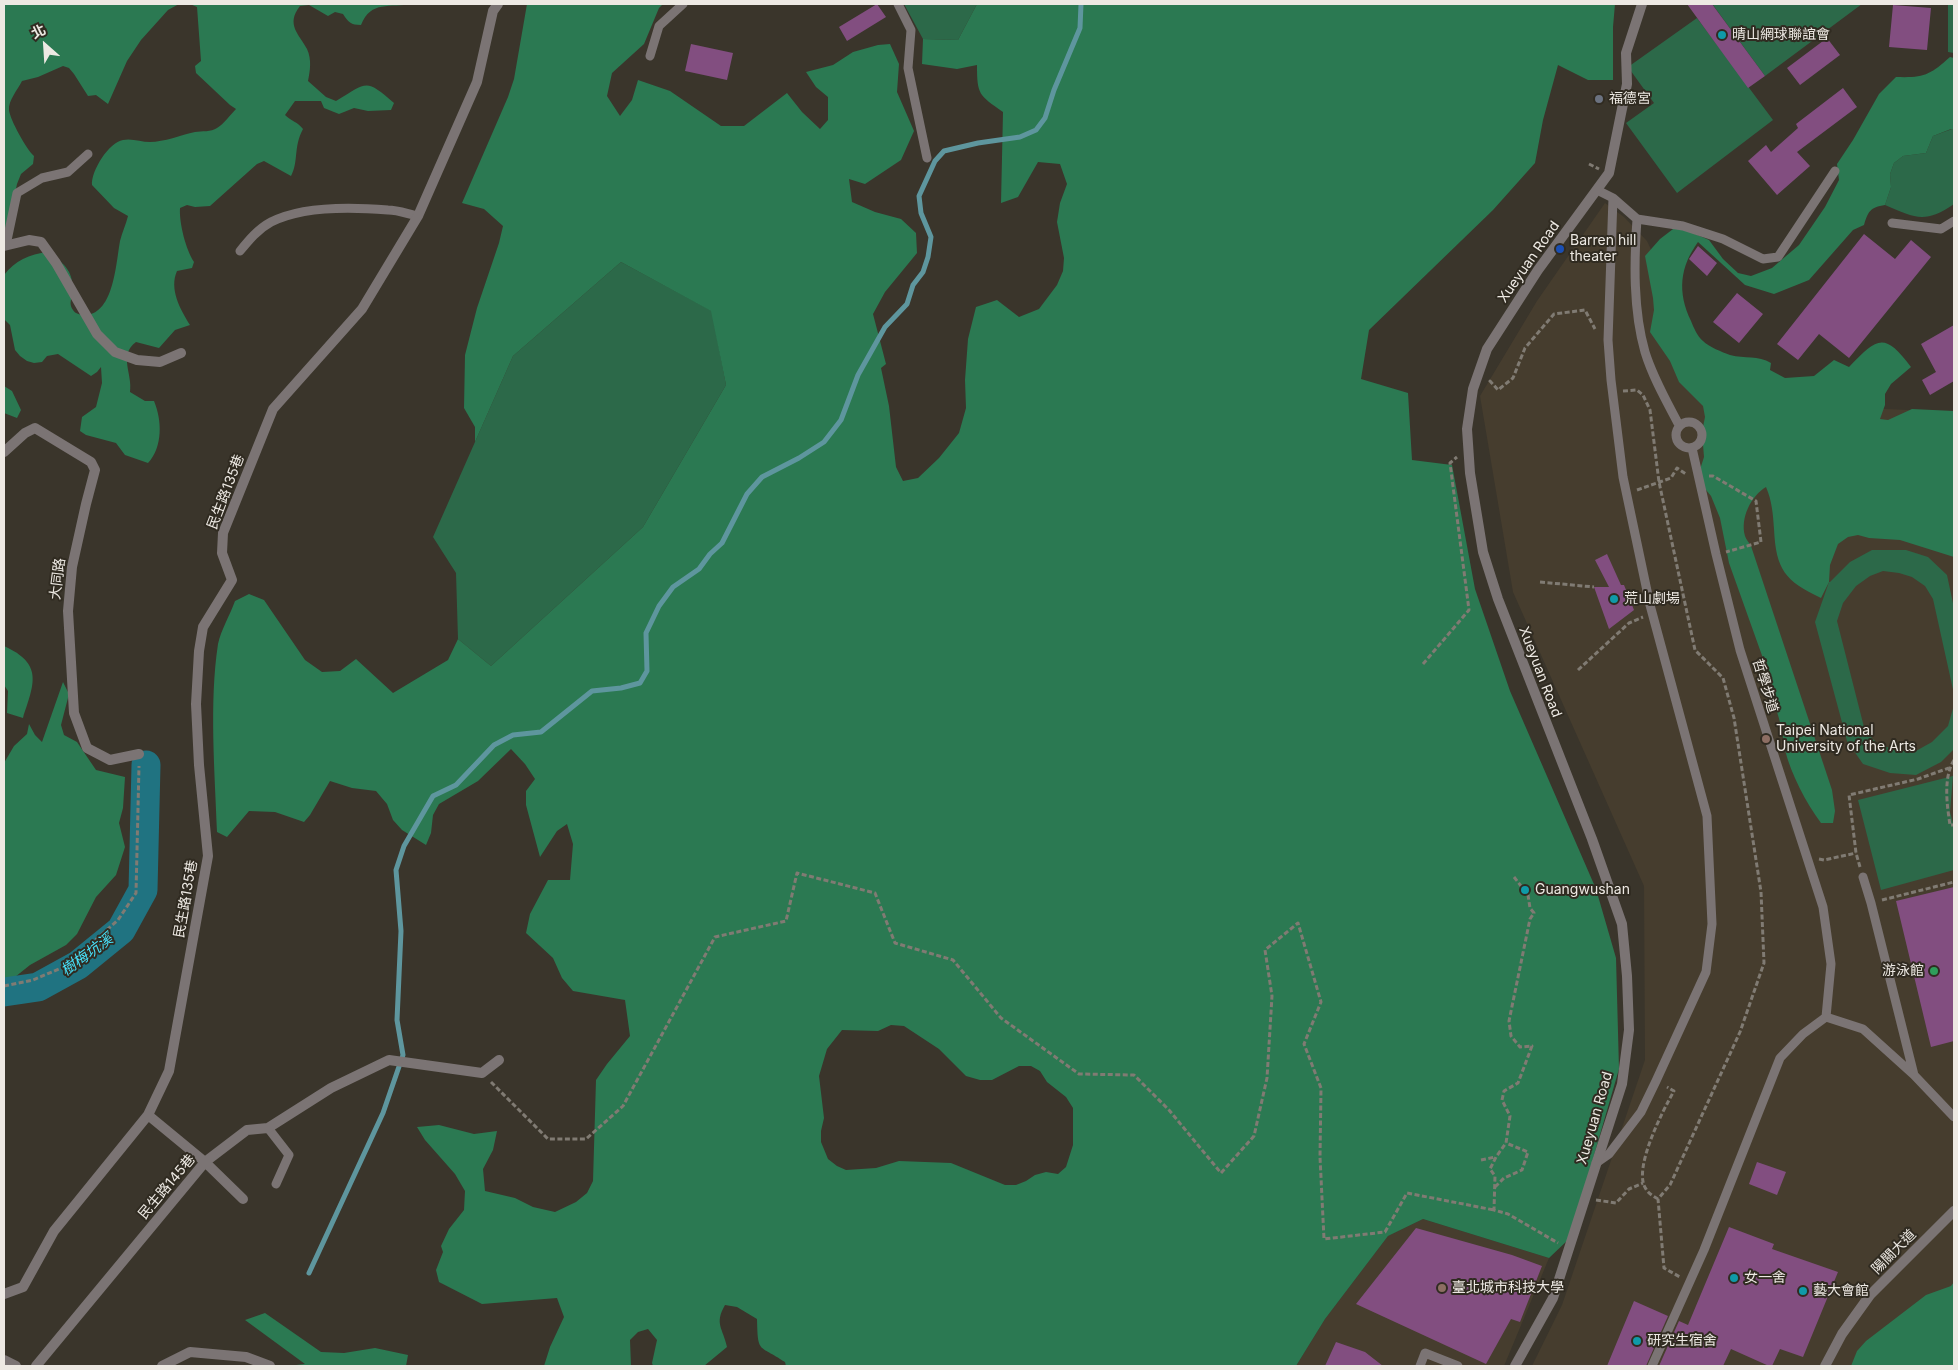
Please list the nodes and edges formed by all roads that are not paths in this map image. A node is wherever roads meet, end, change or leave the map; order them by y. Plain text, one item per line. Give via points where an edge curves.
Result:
1 (683, 4) edge
2 (898, 4) edge
3 (1642, 4) edge
4 (492, 6) edge
5 (650, 56) dead end
6 (88, 154) dead end
7 (928, 158) dead end
8 (1835, 171) dead end
9 (1597, 190) junction
10 (1613, 198) junction
11 (418, 216) junction
12 (1637, 219) junction
13 (1954, 221) edge
14 (1892, 223) dead end
15 (5, 246) edge
16 (240, 250) dead end
17 (181, 353) dead end
18 (1679, 425) junction
19 (1692, 448) junction
20 (4, 452) edge
21 (140, 754) road end
22 (1862, 877) dead end
23 (1826, 1017) junction
24 (499, 1060) dead end
25 (1914, 1075) junction
26 (148, 1115) junction
27 (1954, 1117) edge
28 (268, 1128) junction
29 (205, 1162) junction
30 (1596, 1163) junction
31 (276, 1184) dead end
32 (243, 1199) dead end
33 (1954, 1211) edge
34 (4, 1294) edge
35 (4, 1360) edge
36 (16, 1366) edge
37 (36, 1366) edge
38 (162, 1366) edge
39 (270, 1366) edge
40 (1420, 1366) edge
41 (1458, 1366) edge
42 (1515, 1366) edge
43 (1652, 1366) edge
44 (1825, 1366) edge

1 - 5 lane via 659,26
2 - 7 lane via 911,30 908,68
3 - 9 street, Xueyuan Road via 1626,53 1627,84 1609,173
4 - 11 street via 477,82
6 - 15 lane via 68,172 42,178 17,193
8 - 12 lane via 1778,257 1763,259 1723,239 1683,226
9 - 10 lane
9 - 30 street, Xueyuan Road via 1538,270 1487,349 1473,389 1467,428 1470,472 1483,552 1498,600 1622,924 1629,1030 1622,1084
10 - 12 lane
10 - 30 lane via 1608,340 1612,391 1627,494 1653,614 1707,816 1712,924 1706,972 1641,1112 1610,1154
11 - 16 lane via 390,210 316,210 271,222 255,233
11 - 26 street, 民生路135巷 via 362,309 273,409 223,533 222,553 232,580 202,627 196,704 208,856 168,1071
12 - 18 lane via 1639,323 1654,376
13 - 14 lane via 1941,229
15 - 17 street via 29,240 41,242 97,334 115,352 137,360 160,362
18 - 19 lane via 1676,433 1678,442
18 - 19 lane via 1695,422 1702,428 1700,444
19 - 23 lane, 哲學步道 via 1740,650 1823,907 1831,964
20 - 21 street, 大同路 via 24,433 35,428 91,462 95,470 72,567 69,602 74,713 87,748 110,760
22 - 25 lane
23 - 25 lane via 1863,1029
23 - 43 lane via 1803,1034 1780,1058 1707,1241
24 - 28 street, 民生路145巷 via 482,1073 389,1060 331,1088
25 - 27 lane
26 - 29 street
26 - 34 street, 民生路135巷 via 54,1231 23,1288
28 - 29 street, 民生路145巷 via 247,1130
28 - 31 lane via 289,1155
29 - 32 street
29 - 37 street, 民生路145巷
30 - 42 street, Xueyuan Road via 1553,1298
33 - 44 street, 陽關大道 via 1870,1295 1842,1334
35 - 36 street
38 - 39 street via 190,1352 246,1357
40 - 41 lane via 1425,1353

